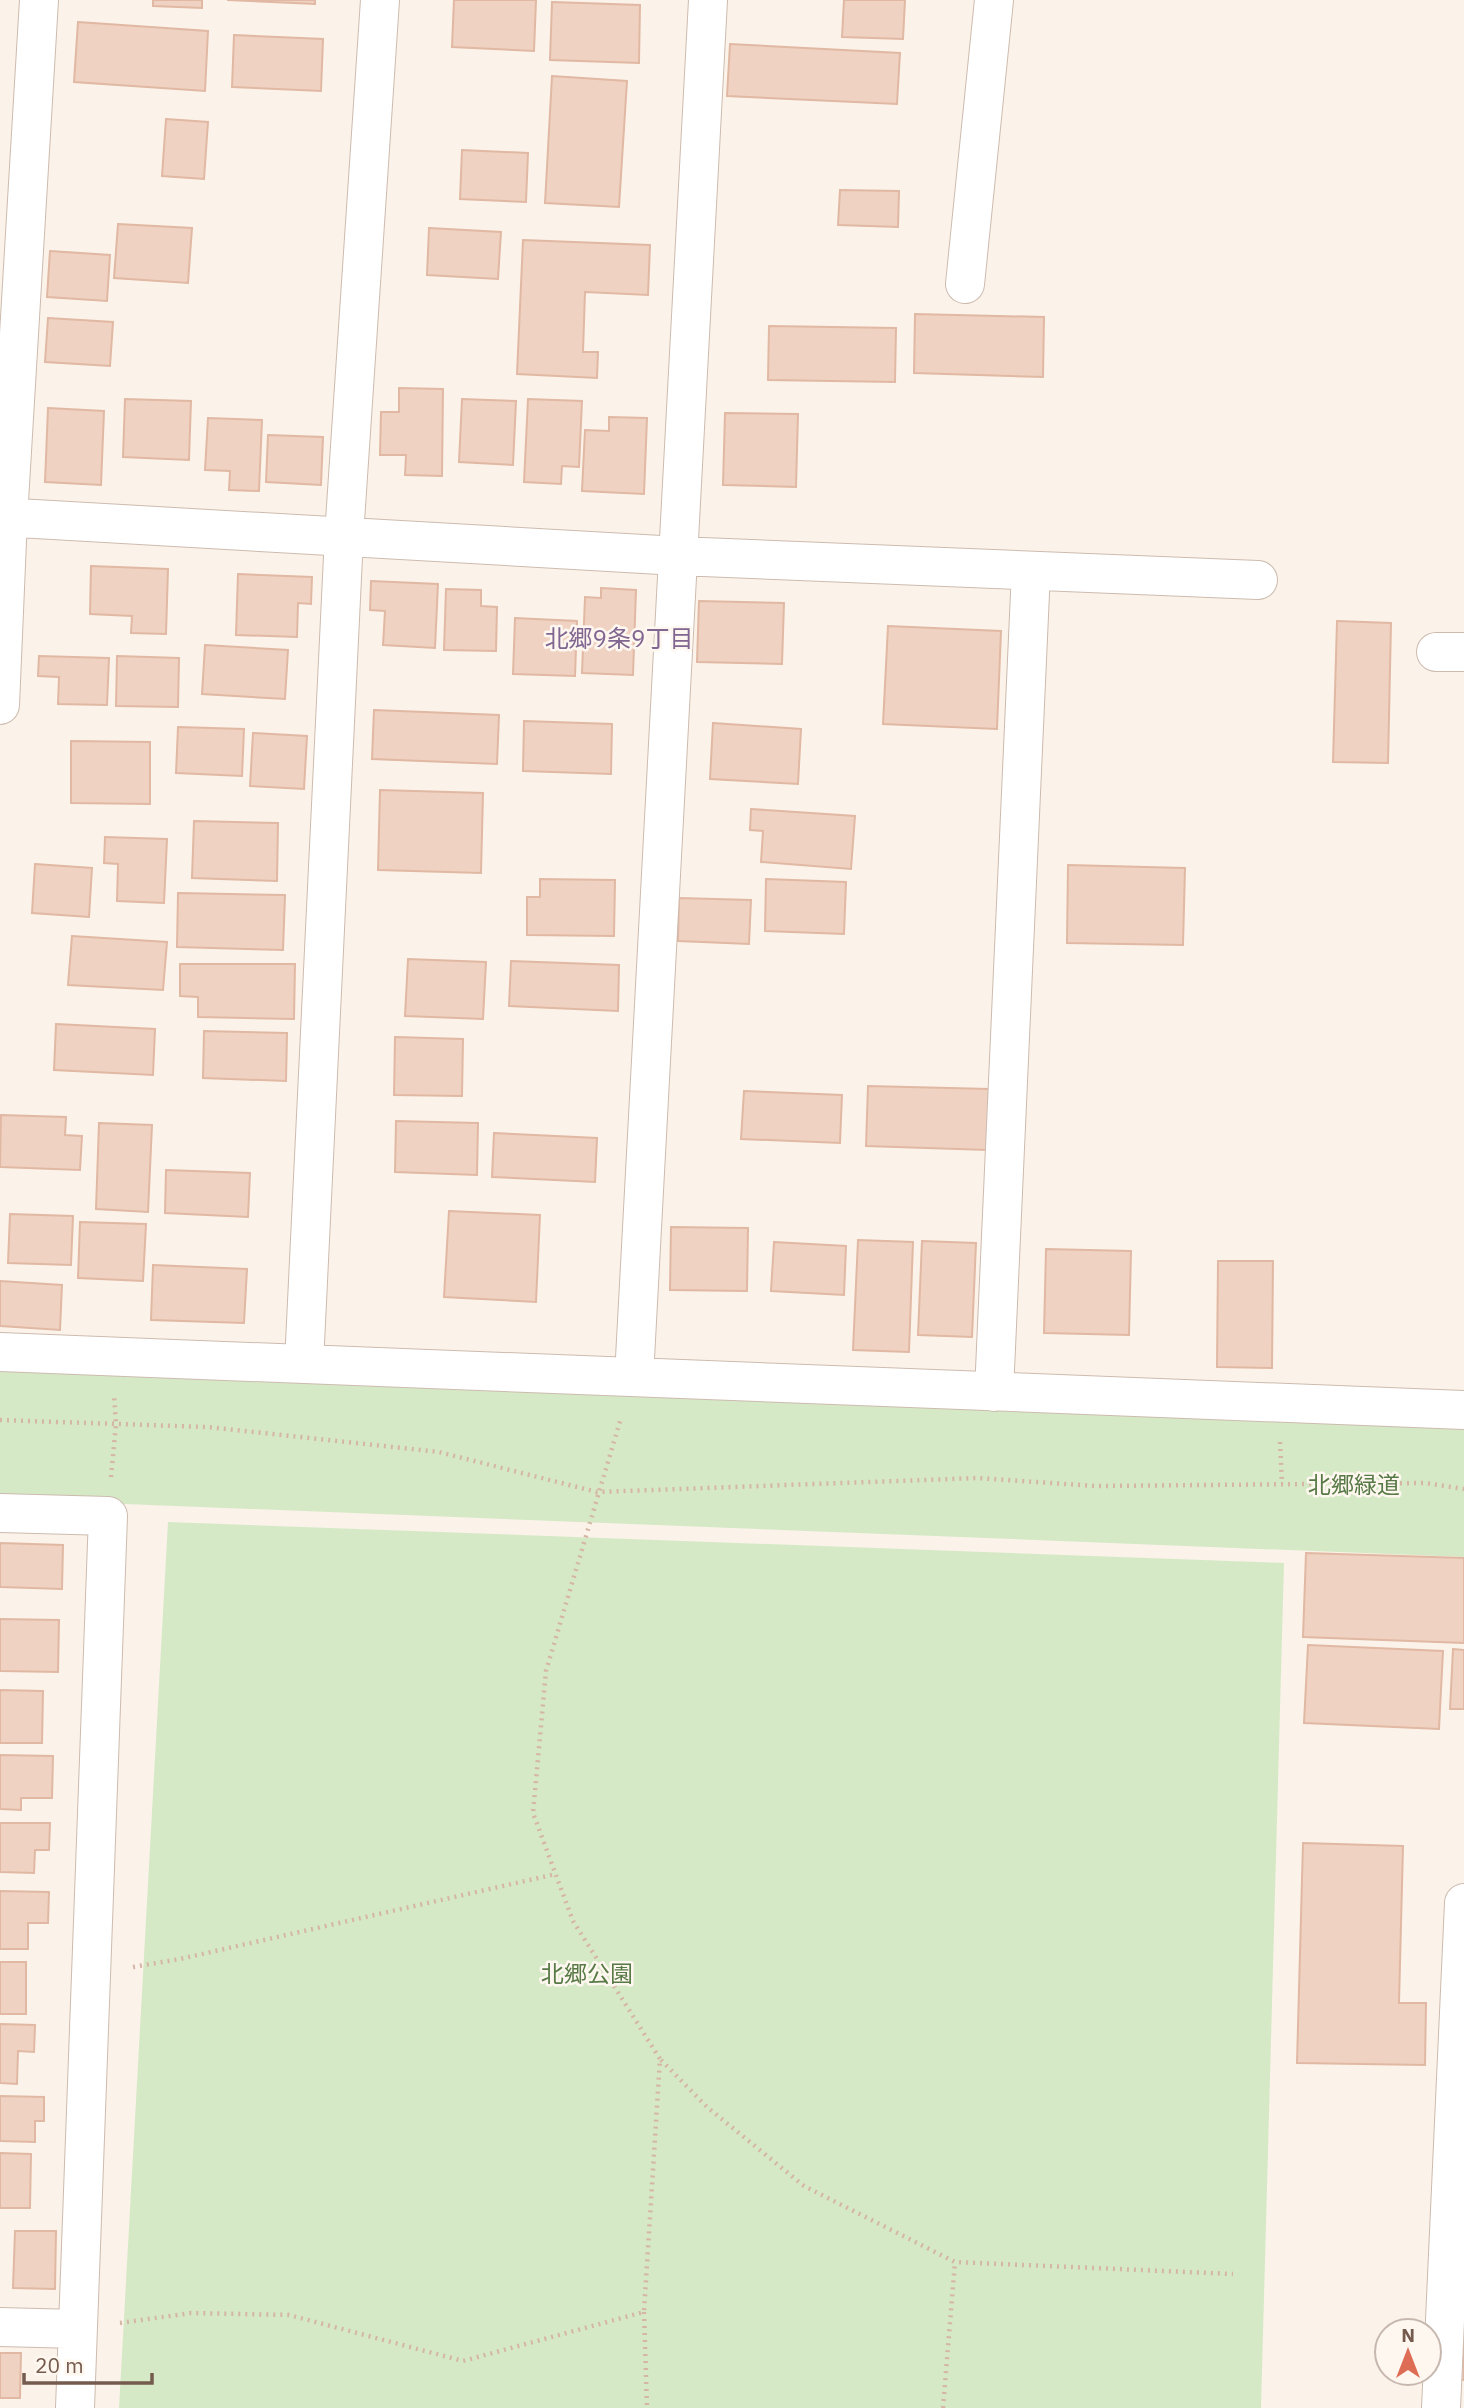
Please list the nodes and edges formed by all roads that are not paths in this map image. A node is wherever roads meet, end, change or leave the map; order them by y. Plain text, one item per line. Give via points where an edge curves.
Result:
1 (39, 0) edge
2 (380, 0) edge
3 (708, 0) edge
4 (994, 0) edge
5 (965, 284) dead end
6 (4, 518) edge
7 (344, 536) junction
8 (678, 556) junction
9 (1031, 571) junction
10 (1258, 580) dead end
11 (0, 705) edge
12 (0, 1352) edge
13 (304, 1364) junction
14 (634, 1377) junction
15 (994, 1392) junction
16 (1464, 1410) edge
17 (0, 1513) edge
18 (1464, 1903) edge
19 (0, 2327) edge
20 (77, 2329) junction
21 (75, 2408) edge
22 (1441, 2408) edge

1 - 6 street
2 - 7 street
3 - 8 street
4 - 5 street
6 - 7 street
6 - 11 street
7 - 8 street
7 - 13 street
8 - 9 street
8 - 14 street
9 - 10 street
9 - 15 street
12 - 13 street
13 - 14 street
14 - 15 street
15 - 16 street
17 - 20 street via 108,1516
18 - 22 street
19 - 20 street
20 - 21 street

